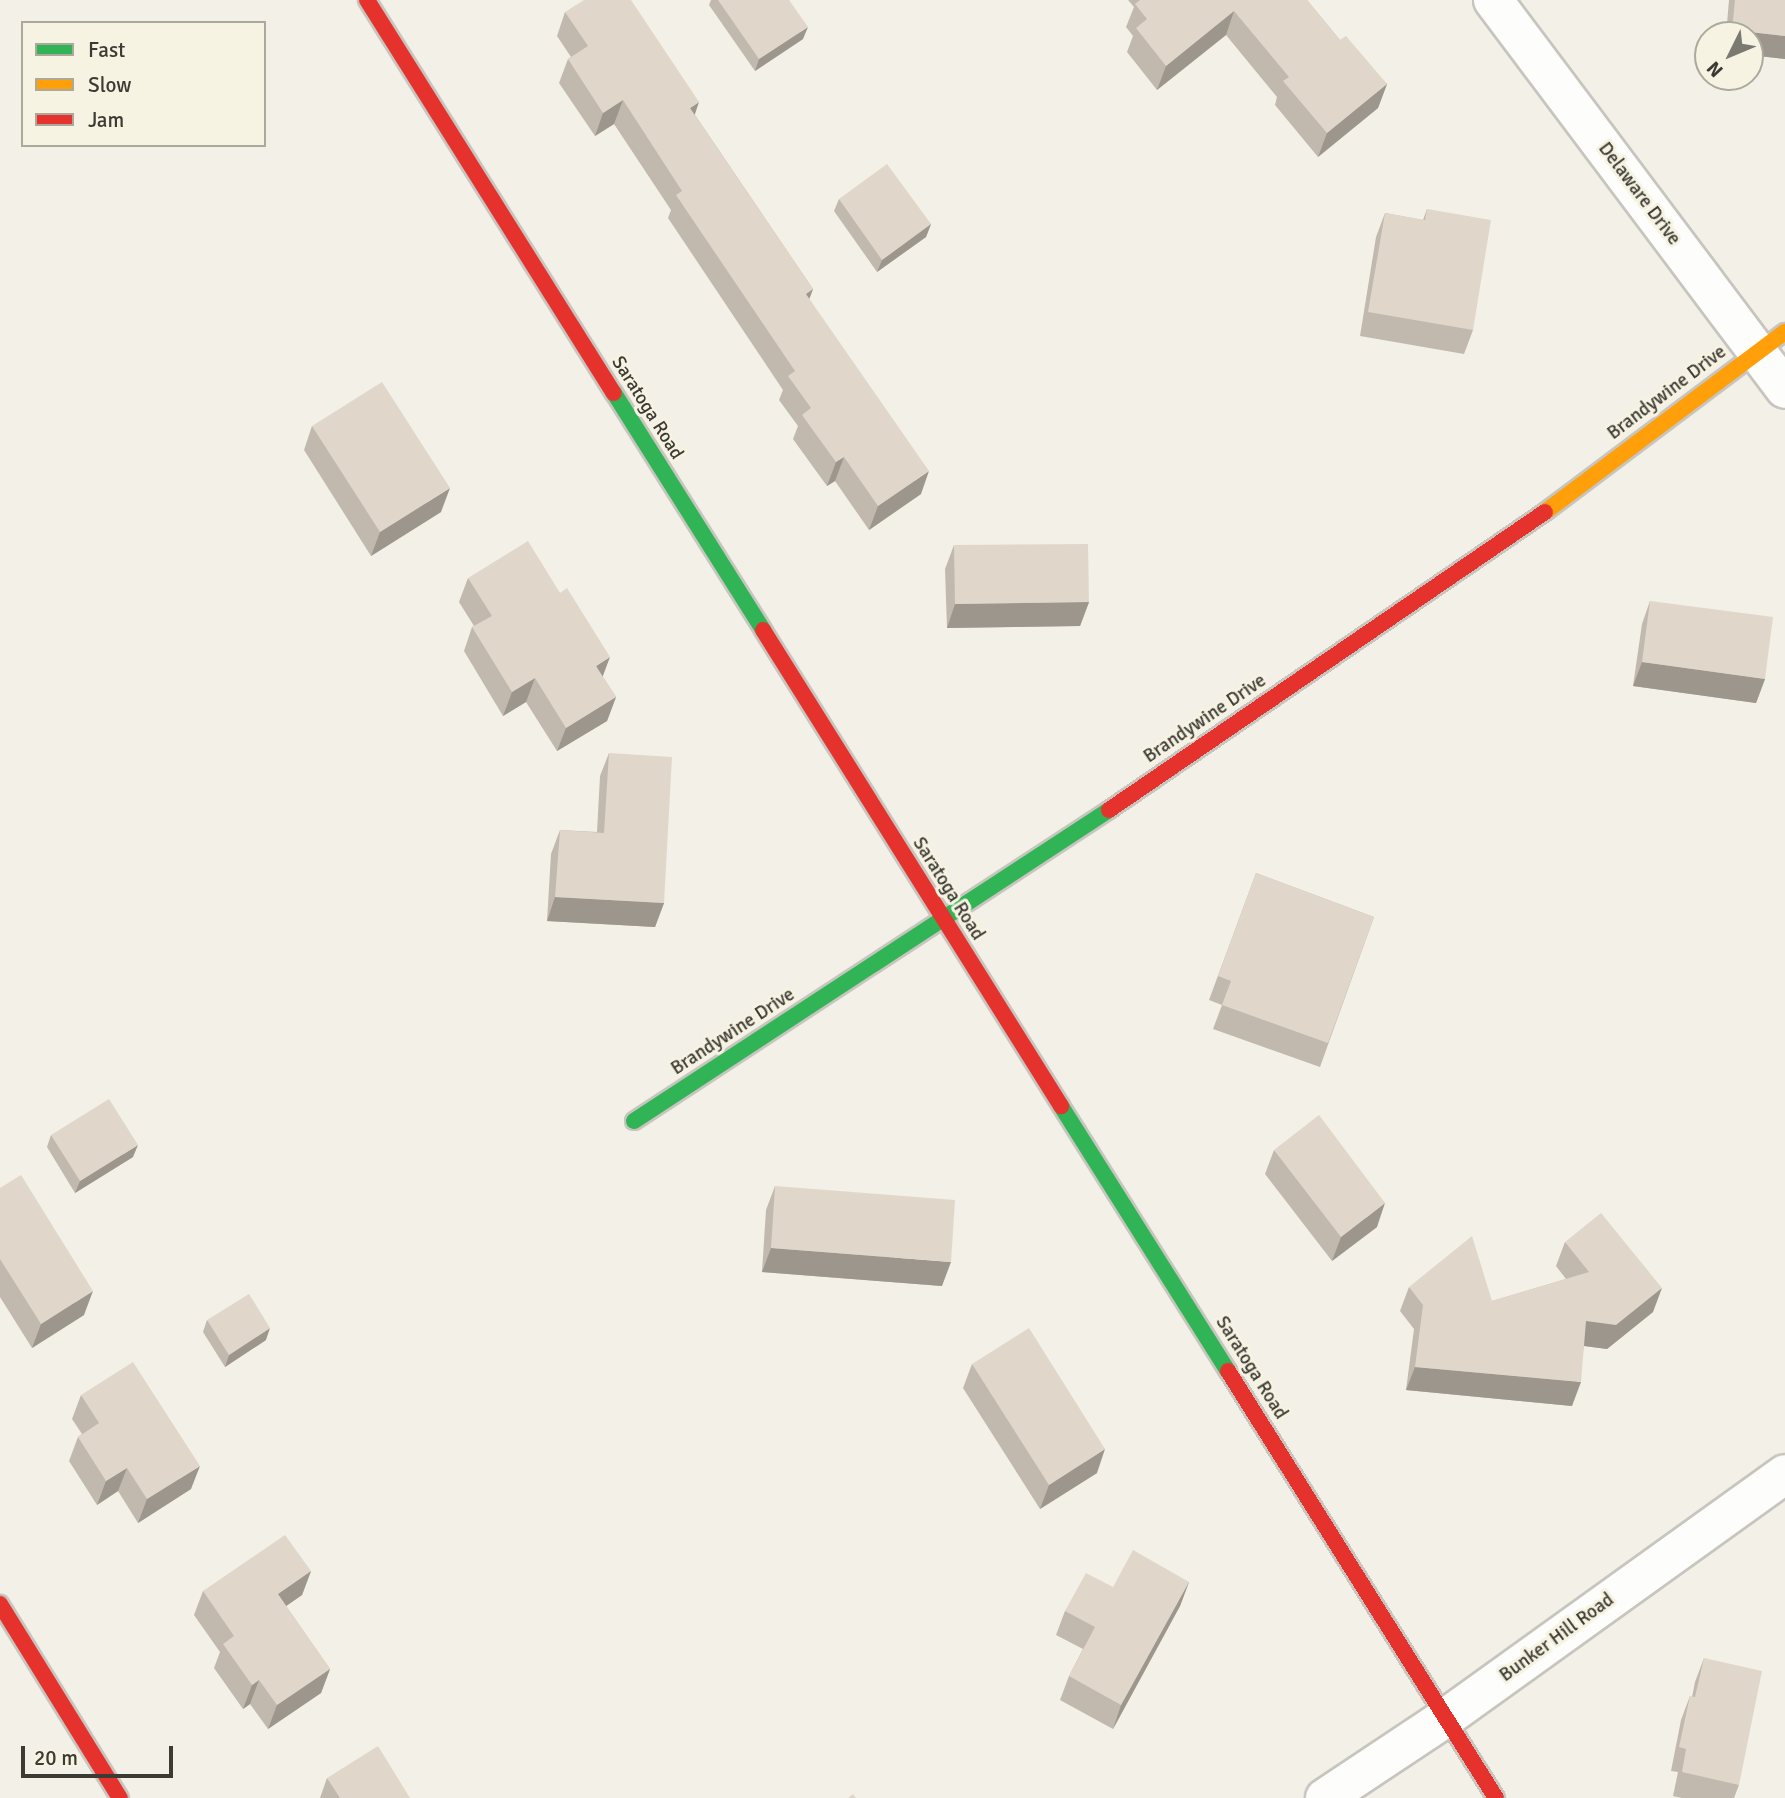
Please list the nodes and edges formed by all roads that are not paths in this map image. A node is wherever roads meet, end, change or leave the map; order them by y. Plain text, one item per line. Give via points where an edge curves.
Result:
1 (368, 0) edge
2 (1493, 0) edge
3 (1771, 342) edge
4 (1785, 388) edge
5 (943, 922) junction
6 (634, 1121) dead end
7 (1785, 1474) edge
8 (0, 1605) edge
9 (1447, 1717) junction
10 (120, 1798) edge
11 (1325, 1798) edge
12 (1496, 1798) edge

1 - 5 street, Saratoga Road
2 - 3 street, Delaware Drive
3 - 4 street, Delaware Drive
3 - 5 street, Brandywine Drive via 1489,554
5 - 6 street, Brandywine Drive
5 - 9 street, Saratoga Road
7 - 9 street, Bunker Hill Road
8 - 10 street
9 - 11 street, Bunker Hill Road
9 - 12 street, Saratoga Road

